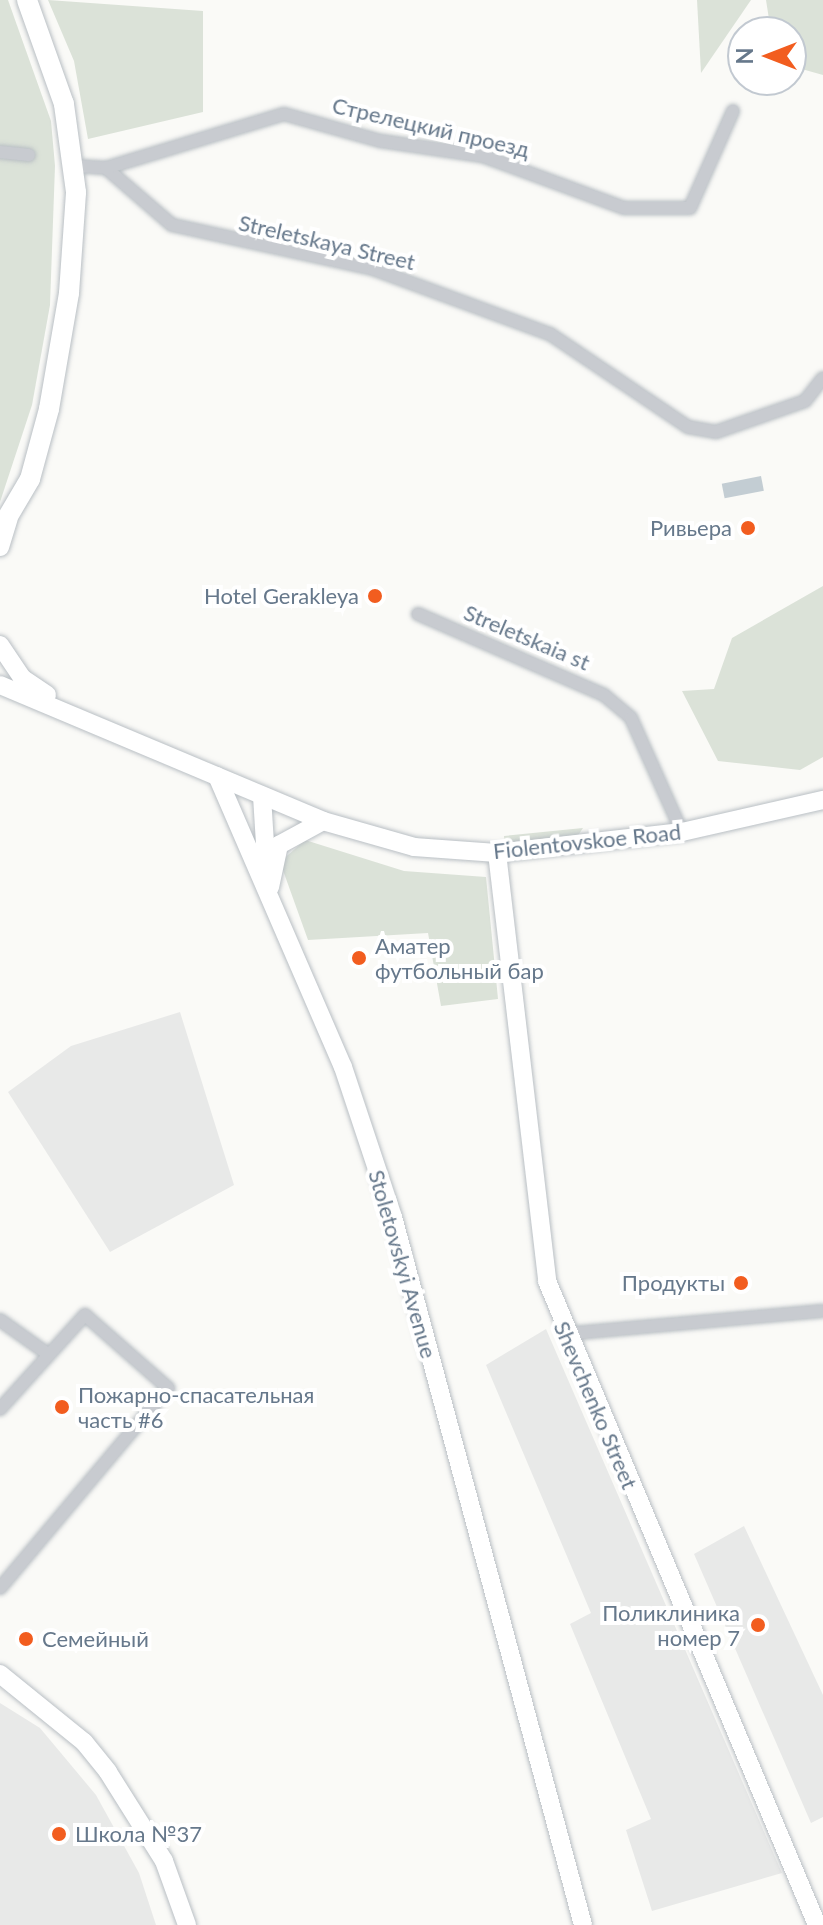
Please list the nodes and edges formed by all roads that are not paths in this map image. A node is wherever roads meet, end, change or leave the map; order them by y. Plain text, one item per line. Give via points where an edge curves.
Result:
1 (27, 0) edge
2 (48, 47) junction
3 (733, 111) dead end
4 (0, 152) edge
5 (29, 155) dead end
6 (77, 166) junction
7 (106, 168) junction
8 (71, 191) junction
9 (823, 378) edge
10 (3, 520) edge
11 (0, 547) edge
12 (418, 614) dead end
13 (0, 645) edge
14 (0, 685) edge
15 (69, 711) junction
16 (217, 776) junction
17 (262, 796) junction
18 (823, 800) edge
19 (323, 821) junction
20 (682, 832) junction
21 (497, 853) junction
22 (270, 887) junction
23 (823, 1311) edge
24 (0, 1320) edge
25 (564, 1334) junction
26 (45, 1352) junction
27 (0, 1409) edge
28 (0, 1588) edge
29 (0, 1674) edge
30 (187, 1925) edge
31 (583, 1925) edge
32 (817, 1925) edge

1 - 2 main road
2 - 6 main road
2 - 8 main road
3 - 7 street, Стрелецкий проезд via 690,208 624,208 483,156 381,141 284,114
4 - 5 street
6 - 7 street
6 - 8 main road
7 - 9 street, Streletskaya Street via 172,225 373,269 550,334 688,427 716,432 805,401
8 - 10 main road via 49,409 30,479
10 - 11 main road
12 - 20 street, Streletskaia st via 604,695 631,718
13 - 15 main road via 22,678
14 - 15 main road
15 - 16 main road
16 - 17 main road, Fiolentovskoe Road
16 - 22 main road, Stoletovskyi Avenue
17 - 19 main road, Fiolentovskoe Road
17 - 22 main road
18 - 20 main road, Fiolentovskoe Road
19 - 21 main road, Fiolentovskoe Road via 414,847
19 - 22 main road via 279,845
20 - 21 main road, Fiolentovskoe Road
21 - 25 main road, Shevchenko Street via 547,1281
22 - 31 main road, Stoletovskyi Avenue via 343,1067 393,1217
23 - 25 street
24 - 26 street
25 - 32 main road, Shevchenko Street
26 - 27 street
26 - 28 street via 85,1315 168,1388
29 - 30 main road via 84,1742 108,1772 164,1861

